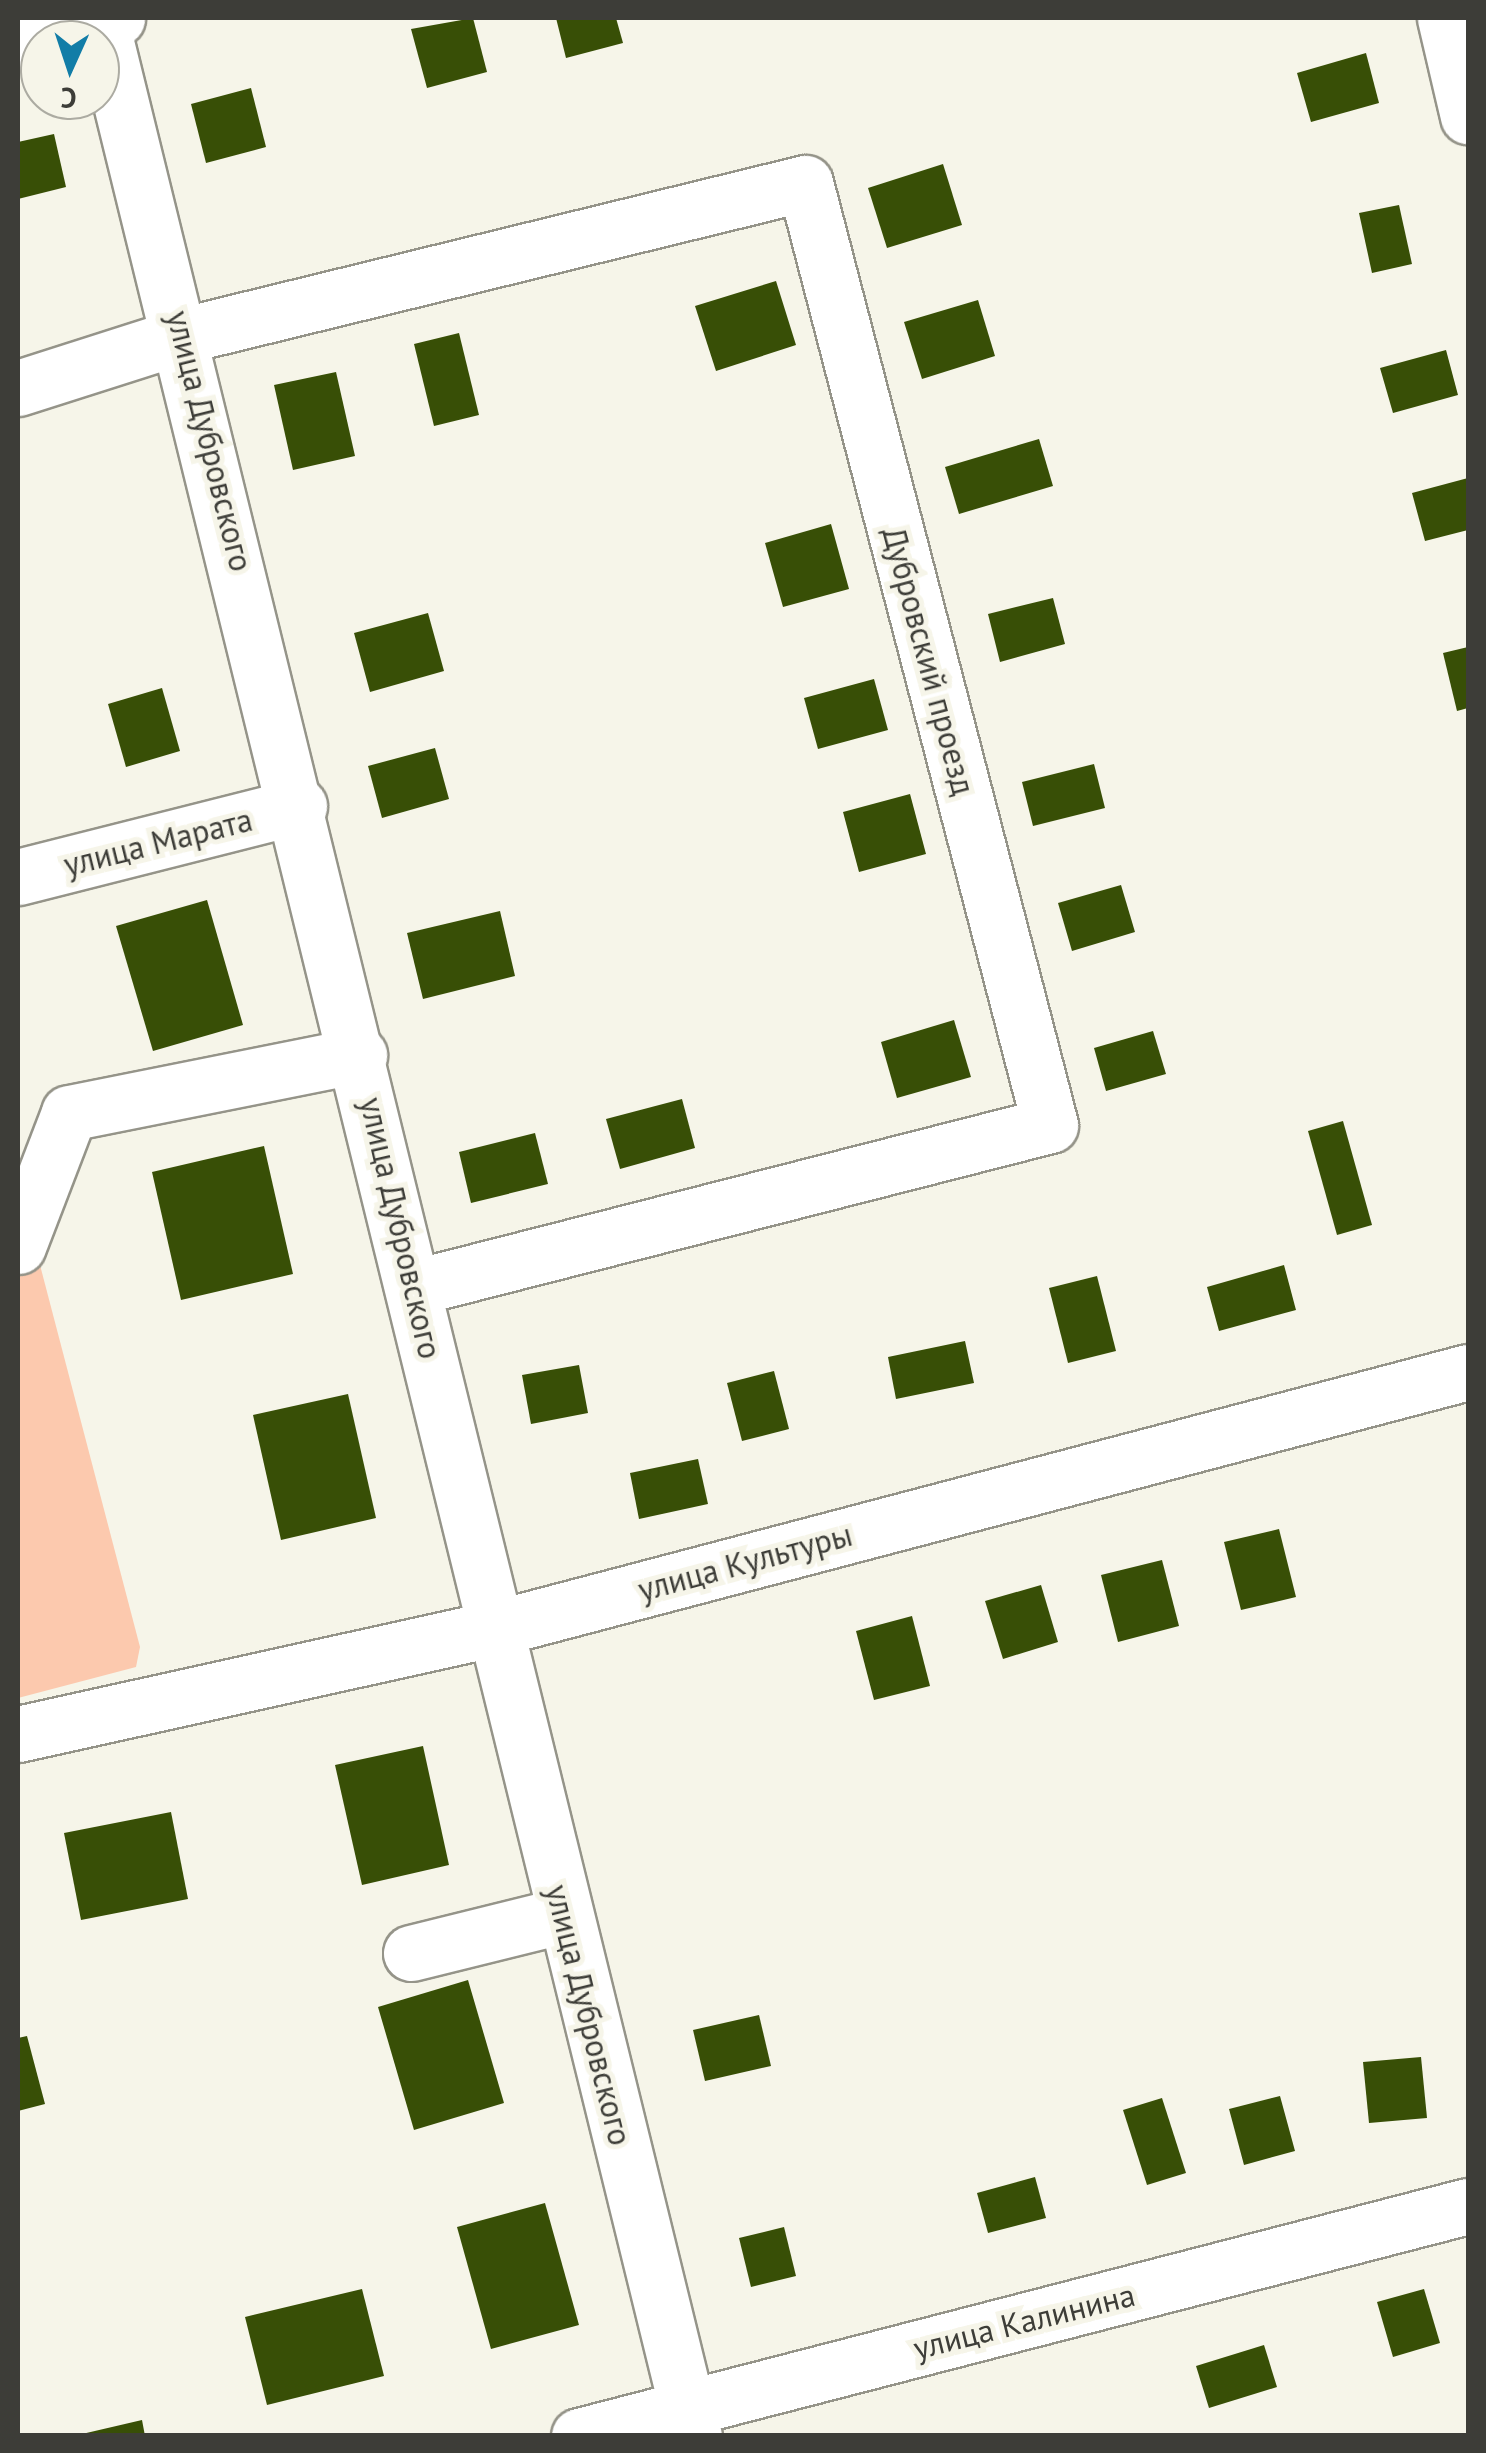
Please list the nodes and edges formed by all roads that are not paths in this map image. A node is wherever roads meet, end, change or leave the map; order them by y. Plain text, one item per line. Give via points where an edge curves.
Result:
1 (1445, 18) edge
2 (106, 19) edge
3 (18, 42) edge
4 (1468, 116) edge
5 (184, 335) junction
6 (18, 388) edge
7 (299, 806) junction
8 (18, 877) edge
9 (359, 1056) junction
10 (18, 1246) edge
11 (416, 1287) junction
12 (1468, 1372) edge
13 (492, 1629) junction
14 (18, 1734) edge
15 (564, 1915) junction
16 (412, 1953) dead end
17 (1468, 2206) edge
18 (691, 2422) edge
19 (579, 2436) edge

1 - 4 street
2 - 3 street
2 - 5 street, улица Дубровского
5 - 6 street
5 - 7 street, улица Дубровского
5 - 11 street, Дубровский проезд via 805,183 1050,1125
7 - 8 street, улица Марата
7 - 9 street, улица Дубровского
9 - 10 street via 68,1113
9 - 11 street, улица Дубровского
11 - 13 street, улица Дубровского
12 - 13 street, улица Культуры
13 - 14 street, улица Культуры
13 - 15 street, улица Дубровского
15 - 16 street
15 - 18 street, улица Дубровского
17 - 18 street, улица Калинина
18 - 19 street, улица Калинина

